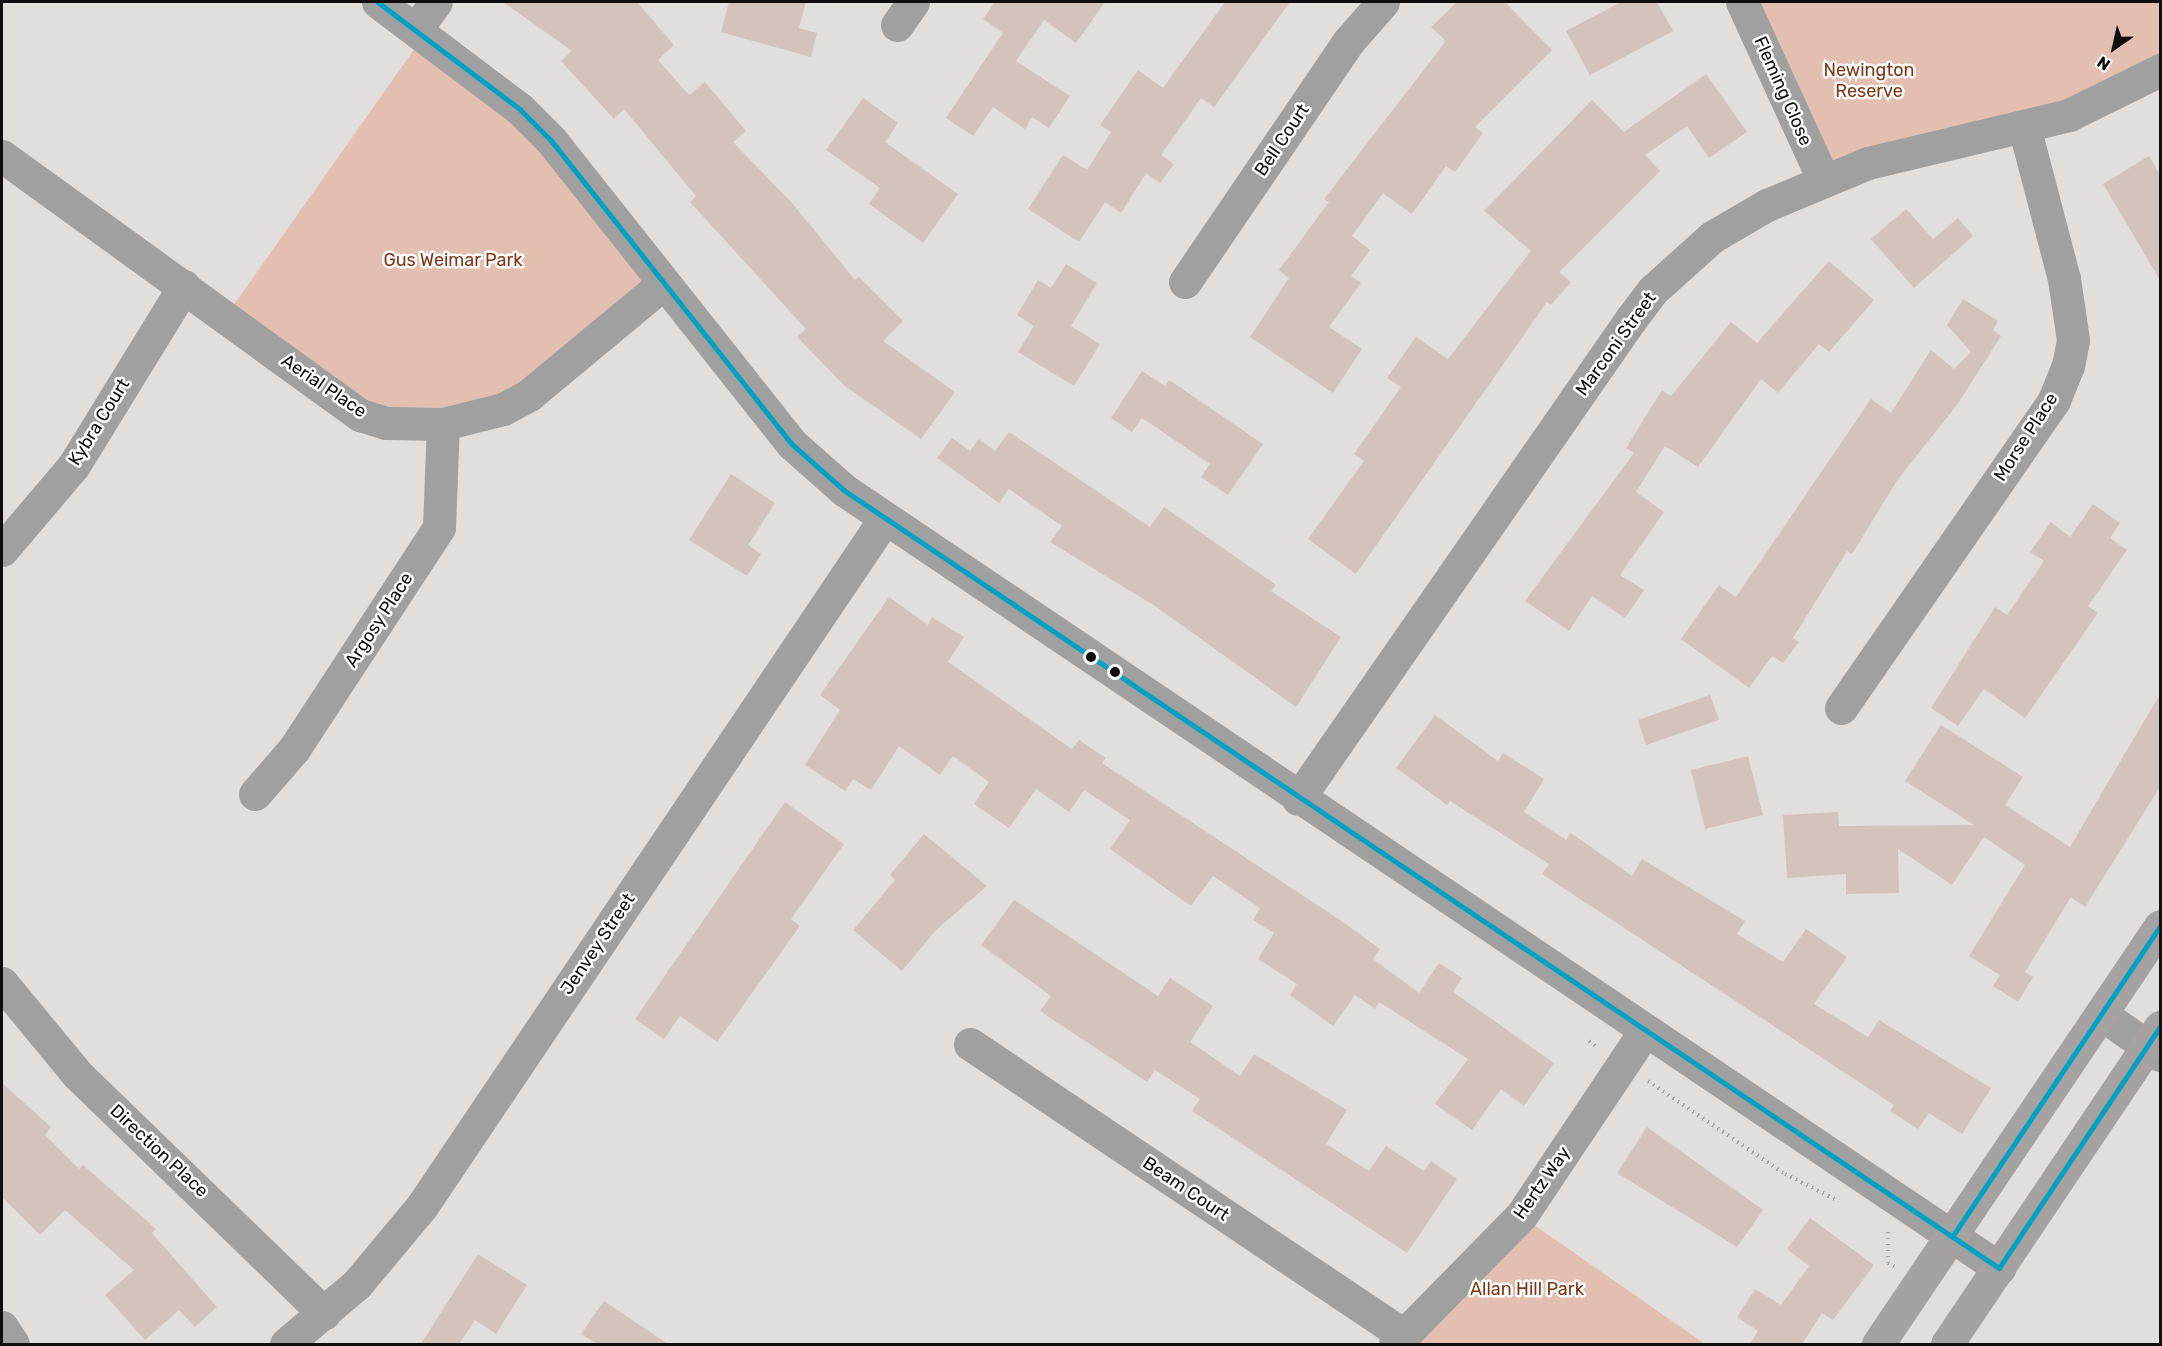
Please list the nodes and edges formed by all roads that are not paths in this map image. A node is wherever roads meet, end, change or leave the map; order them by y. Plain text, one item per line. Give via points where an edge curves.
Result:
1 (378, 2) edge
2 (436, 2) edge
3 (1383, 2) edge
4 (1742, 2) edge
5 (417, 28) junction
6 (2160, 70) edge
7 (2024, 128) junction
8 (2, 156) edge
9 (1824, 180) junction
10 (1185, 282) dead end
11 (664, 283) junction
12 (184, 286) junction
13 (443, 424) junction
14 (883, 521) junction
15 (2, 550) edge
16 (1841, 708) dead end
17 (255, 794) dead end
18 (1299, 799) junction
19 (2160, 926) edge
20 (2, 983) edge
21 (2101, 1014) junction
22 (1645, 1031) junction
23 (970, 1044) dead end
24 (2157, 1044) edge
25 (1952, 1237) junction
26 (1999, 1268) junction
27 (324, 1313) junction
28 (2, 1327) edge
29 (1399, 1339) edge
30 (13, 1344) edge
31 (286, 1344) edge
32 (1878, 1344) edge
33 (1947, 1344) edge

1 - 5 street
2 - 5 street
3 - 10 street, Bell Court via 1348,42
4 - 9 street, Fleming Close
5 - 11 street via 551,140
6 - 7 street, Marconi Street via 2069,115
7 - 9 street, Marconi Street via 1868,163
7 - 16 street, Morse Place via 2064,279 2073,340 2068,366 2054,400
8 - 12 street, Aerial Place
9 - 18 street, Marconi Street via 1712,237 1653,290
11 - 13 street, Aerial Place via 529,395 472,420
11 - 14 street via 792,444
12 - 13 street, Aerial Place via 360,415 415,427
12 - 15 street, Kybra Court via 74,465
13 - 17 street, Argosy Place via 439,527 294,749
14 - 18 street
14 - 27 street, Jenvey Street via 422,1206 357,1284
18 - 22 street
19 - 21 main road
20 - 27 street, Direction Place via 77,1074
21 - 24 street
21 - 25 main road
22 - 25 street
22 - 29 street, Hertz Way via 1521,1216
23 - 29 street, Beam Court
24 - 26 main road
25 - 26 street
25 - 32 main road
26 - 33 main road
27 - 31 street, Jenvey Street
28 - 30 street

